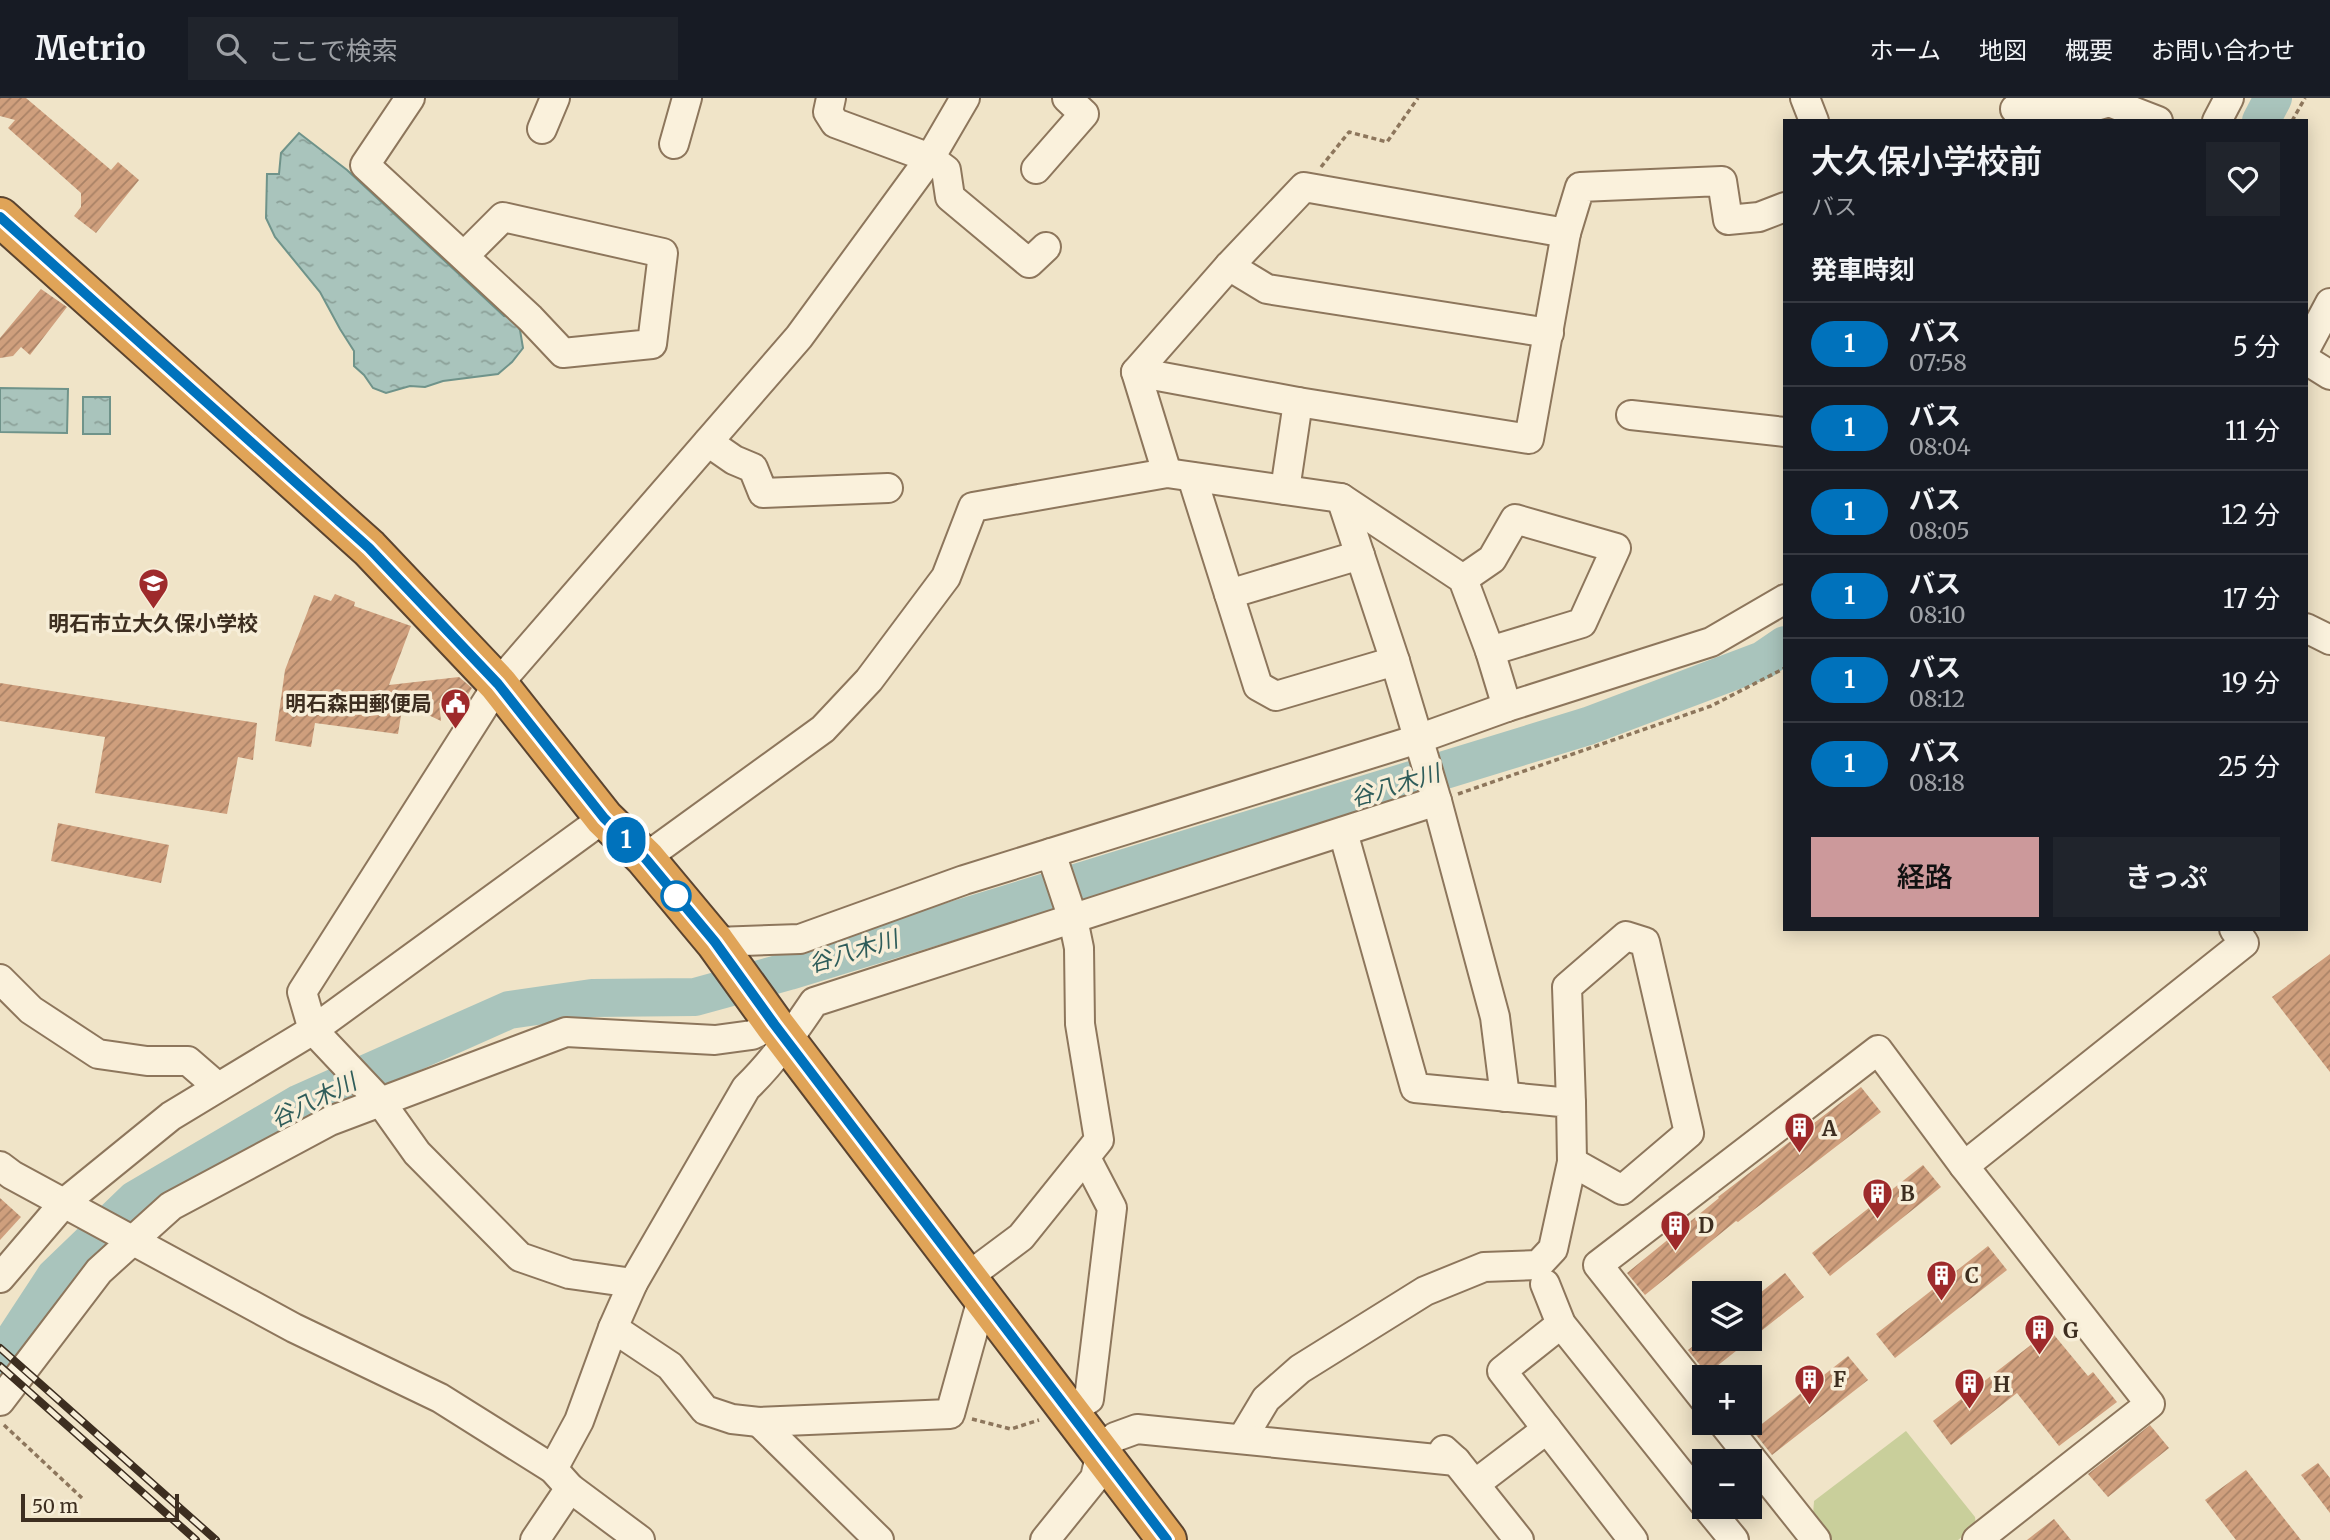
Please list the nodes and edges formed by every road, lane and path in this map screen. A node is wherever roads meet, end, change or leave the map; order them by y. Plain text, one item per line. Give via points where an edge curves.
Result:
1 (410, 98) edge
2 (555, 98) edge
3 (687, 98) edge
4 (831, 98) edge
5 (965, 98) edge
6 (1067, 98) edge
7 (1418, 98) edge
8 (1805, 98) edge
9 (2230, 98) edge
10 (2305, 98) edge
11 (2015, 109) dead end
12 (1813, 119) edge
13 (2153, 119) edge
14 (2218, 119) edge
15 (2293, 119) edge
16 (542, 129) dead end
17 (674, 144) dead end
18 (930, 158) junction
19 (1036, 169) dead end
20 (1304, 187) junction
21 (1783, 208) edge
22 (0, 217) edge
23 (1566, 233) junction
24 (1046, 247) dead end
25 (464, 256) junction
26 (1229, 266) junction
27 (2330, 303) edge
28 (1549, 333) junction
29 (2308, 344) edge
30 (2308, 361) edge
31 (1136, 372) junction
32 (2330, 375) edge
33 (1298, 402) junction
34 (1631, 415) dead end
35 (1783, 432) edge
36 (708, 442) junction
37 (1180, 475) junction
38 (888, 488) dead end
39 (1285, 489) junction
40 (1341, 498) junction
41 (1360, 555) junction
42 (1463, 579) junction
43 (1229, 594) junction
44 (1783, 600) edge
45 (2308, 629) edge
46 (2330, 639) edge
47 (1490, 651) junction
48 (1395, 661) junction
49 (1783, 669) edge
50 (498, 684) junction
51 (1507, 707) junction
52 (1418, 739) junction
53 (1437, 801) junction
54 (604, 818) junction
55 (1343, 832) junction
56 (1051, 853) junction
57 (645, 858) junction
58 (1073, 919) junction
59 (2235, 931) edge
60 (715, 942) junction
61 (0, 979) edge
62 (313, 1030) junction
63 (781, 1033) junction
64 (218, 1087) junction
65 (1505, 1097) junction
66 (380, 1101) junction
67 (1571, 1103) junction
68 (1086, 1158) junction
69 (1572, 1163) junction
70 (0, 1166) edge
71 (1964, 1166) junction
72 (76, 1209) junction
73 (129, 1239) junction
74 (0, 1278) edge
75 (633, 1283) junction
76 (1545, 1284) dead end
77 (974, 1288) junction
78 (1561, 1324) junction
79 (613, 1328) junction
80 (1692, 1384) edge
81 (0, 1401) edge
82 (1070, 1411) junction
83 (950, 1414) junction
84 (0, 1421) edge
85 (759, 1422) junction
86 (1547, 1429) junction
87 (1733, 1435) edge
88 (1242, 1440) junction
89 (1101, 1452) junction
90 (561, 1478) junction
91 (1475, 1484) junction
92 (1692, 1488) edge
93 (82, 1498) dead end
94 (1717, 1519) edge
95 (536, 1540) edge
96 (640, 1540) edge
97 (879, 1540) edge
98 (1045, 1540) edge
99 (1167, 1540) edge
100 (1519, 1540) edge
101 (1633, 1540) edge
102 (1734, 1540) edge
103 (1816, 1540) edge
104 (1977, 1540) edge

1 - 25 street via 365,164
2 - 16 street
3 - 17 street
4 - 18 street via 828,112 835,123
5 - 18 street
6 - 19 street via 1084,114
7 - 20 path via 1387,142 1349,132
8 - 12 street
9 - 14 street
10 - 15 path
11 - 13 street via 2092,107 2109,102
18 - 24 street via 946,170 950,197 1029,263
18 - 36 street via 799,337
20 - 23 street
20 - 26 street
21 - 23 street via 1759,217 1728,220 1722,181 1580,187
22 - 50 highway via 369,548
23 - 28 street
25 - 25 street via 563,353 652,344 663,253 502,217
26 - 28 street via 1267,289
26 - 31 street
27 - 29 street
28 - 33 street via 1529,439
30 - 32 street
31 - 33 street
31 - 37 street
33 - 39 street
34 - 35 street
36 - 38 street via 752,468 763,493
36 - 50 street
37 - 39 street
37 - 43 street
37 - 57 street via 973,507 946,577 869,680 823,729
39 - 40 street
40 - 41 street
40 - 42 street
41 - 43 street
41 - 48 street
42 - 47 street
42 - 47 street via 1493,559 1516,519 1616,548 1582,624
43 - 48 street via 1258,686 1276,695
44 - 51 street via 1711,642
45 - 46 street
47 - 51 street
48 - 52 street
49 - 53 path via 1711,706
50 - 54 highway
50 - 62 street via 302,992
51 - 52 street
52 - 53 street
52 - 56 street
53 - 55 street
53 - 65 street via 1495,1017
54 - 57 highway
54 - 62 street
55 - 58 street
55 - 65 street via 1415,1088
56 - 58 street
56 - 60 street via 800,939
57 - 60 highway
58 - 63 street via 814,1002
58 - 68 street via 1079,948 1080,1024 1099,1140
59 - 71 street via 2244,943
60 - 63 highway
61 - 64 street via 31,1010 98,1054 188,1061
62 - 64 street
62 - 66 street
63 - 66 street via 715,1040 566,1032
63 - 75 street via 769,1065 746,1088
63 - 77 highway
64 - 72 street via 171,1116
65 - 67 street
66 - 73 street via 330,1121 171,1206
66 - 75 street via 417,1153 520,1257 569,1274
67 - 69 street
67 - 69 street via 1567,988 1626,936 1645,942 1689,1133 1622,1190
68 - 77 street
68 - 82 street via 1112,1208 1089,1399
69 - 88 street via 1553,1249 1538,1265 1484,1267 1425,1291 1300,1369 1266,1399
70 - 72 street
71 - 80 street via 1878,1051 1598,1265
71 - 104 street via 2150,1404
72 - 73 street
72 - 74 street
73 - 81 street via 99,1271
73 - 90 street via 294,1328 440,1398
75 - 79 street
76 - 78 street
77 - 82 highway
77 - 83 street
78 - 86 street via 1502,1371
78 - 92 street
79 - 85 street via 670,1366 705,1410
79 - 90 street
82 - 83 path via 1011,1429
82 - 89 highway
83 - 85 street
84 - 93 path
85 - 97 street
86 - 91 street
86 - 101 street
87 - 103 street
88 - 89 street via 1137,1429 1115,1437
88 - 91 street via 1448,1454
89 - 98 street via 1095,1478
89 - 99 highway
90 - 95 street
90 - 96 street
91 - 100 street
94 - 102 street

